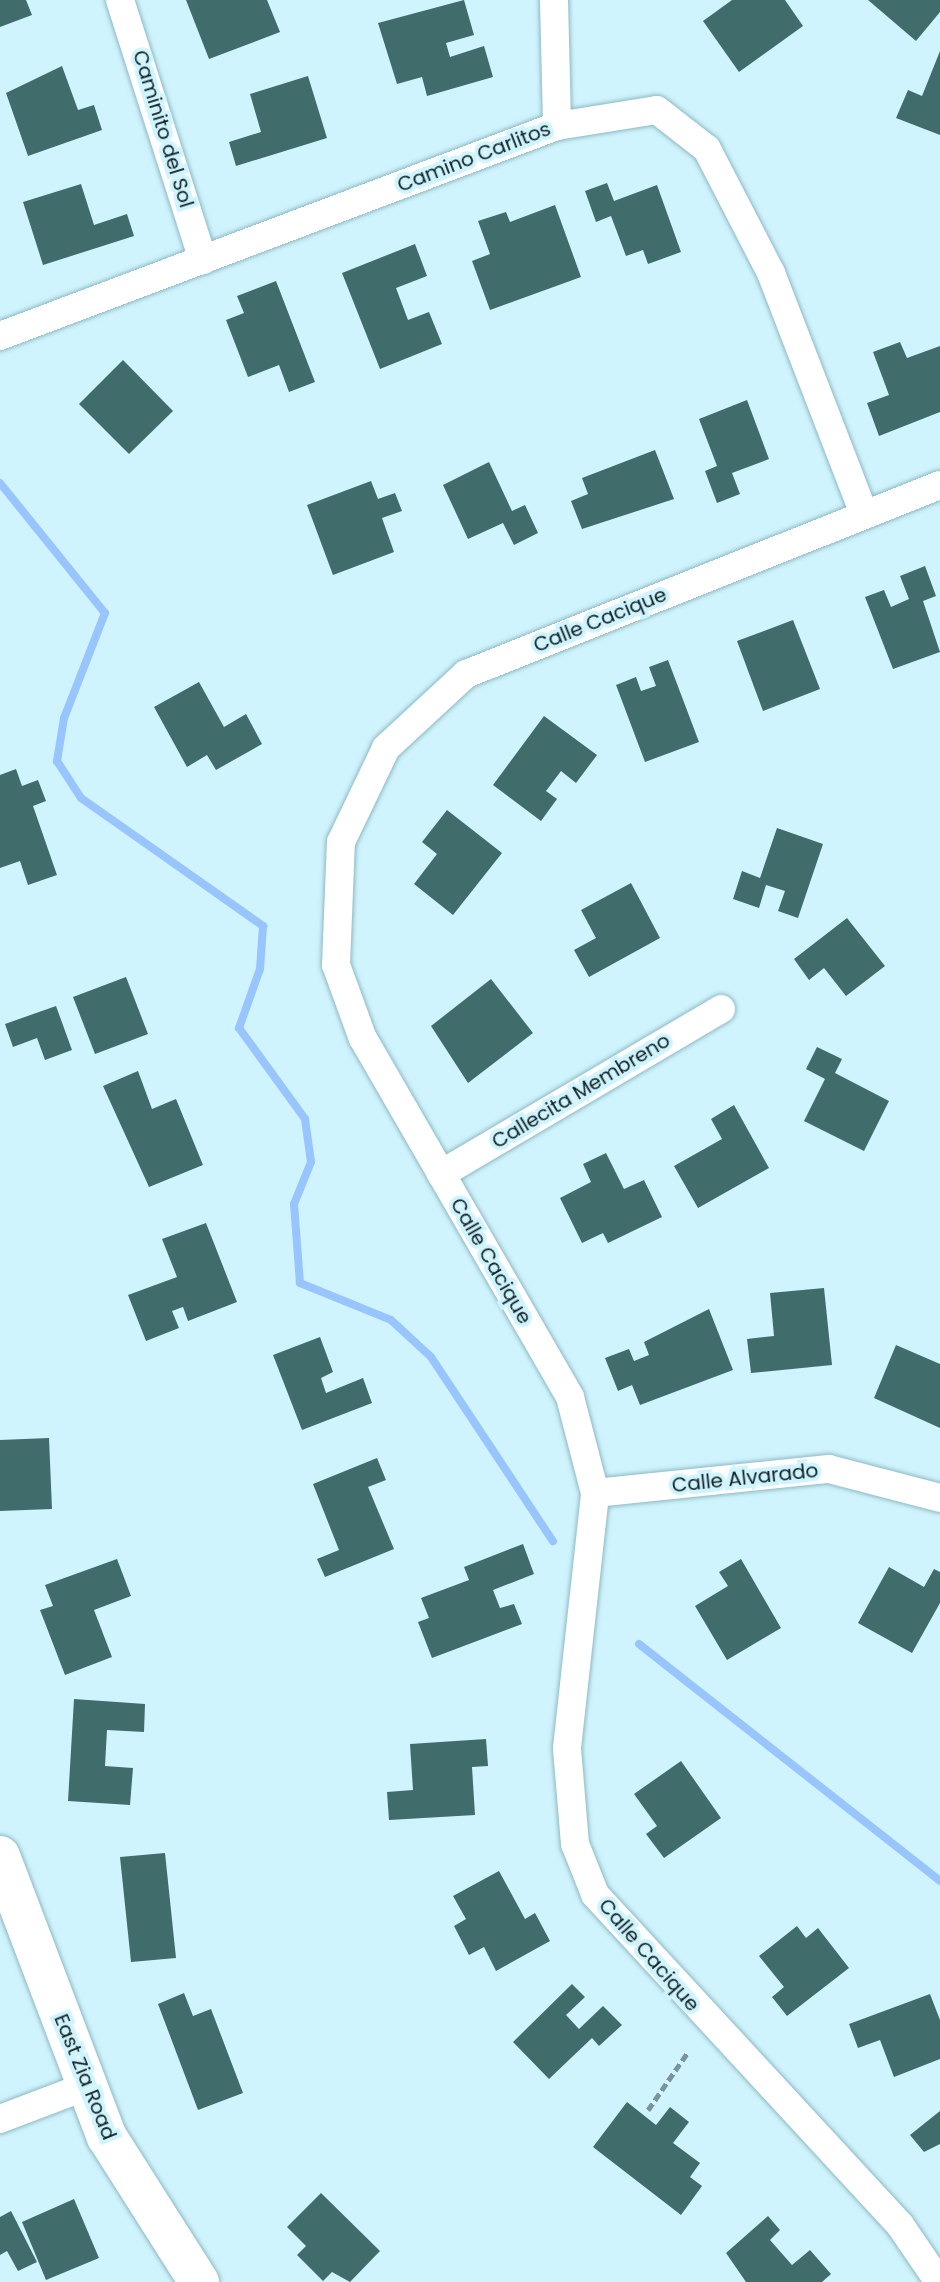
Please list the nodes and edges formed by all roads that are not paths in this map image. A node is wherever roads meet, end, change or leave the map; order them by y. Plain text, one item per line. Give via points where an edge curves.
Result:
1 (120, 0) edge
2 (554, 0) edge
3 (557, 126) junction
4 (203, 260) junction
5 (0, 336) edge
6 (940, 485) edge
7 (864, 514) junction
8 (721, 1009) dead end
9 (441, 1174) junction
10 (595, 1493) junction
11 (940, 1498) edge
12 (0, 1856) edge
13 (87, 2086) junction
14 (0, 2119) edge
15 (199, 2282) edge
16 (939, 2282) edge

1 - 4 street, Caminito del Sol
2 - 3 street
3 - 4 street, Camino Carlitos
3 - 7 street, Camino Carlitos via 657,110 707,149 771,273
4 - 5 street, Camino Carlitos
6 - 7 street, Calle Cacique
7 - 9 street, Calle Cacique via 466,674 386,748 341,842 336,965 363,1039
8 - 9 street, Callecita Membreno
9 - 10 street, Calle Cacique via 570,1397
10 - 11 street, Calle Alvarado via 829,1469
10 - 16 street, Calle Cacique via 567,1748 575,1844 595,1894 900,2225
12 - 13 street, East Zia Road
13 - 14 street
13 - 15 street, East Zia Road via 131,2183

